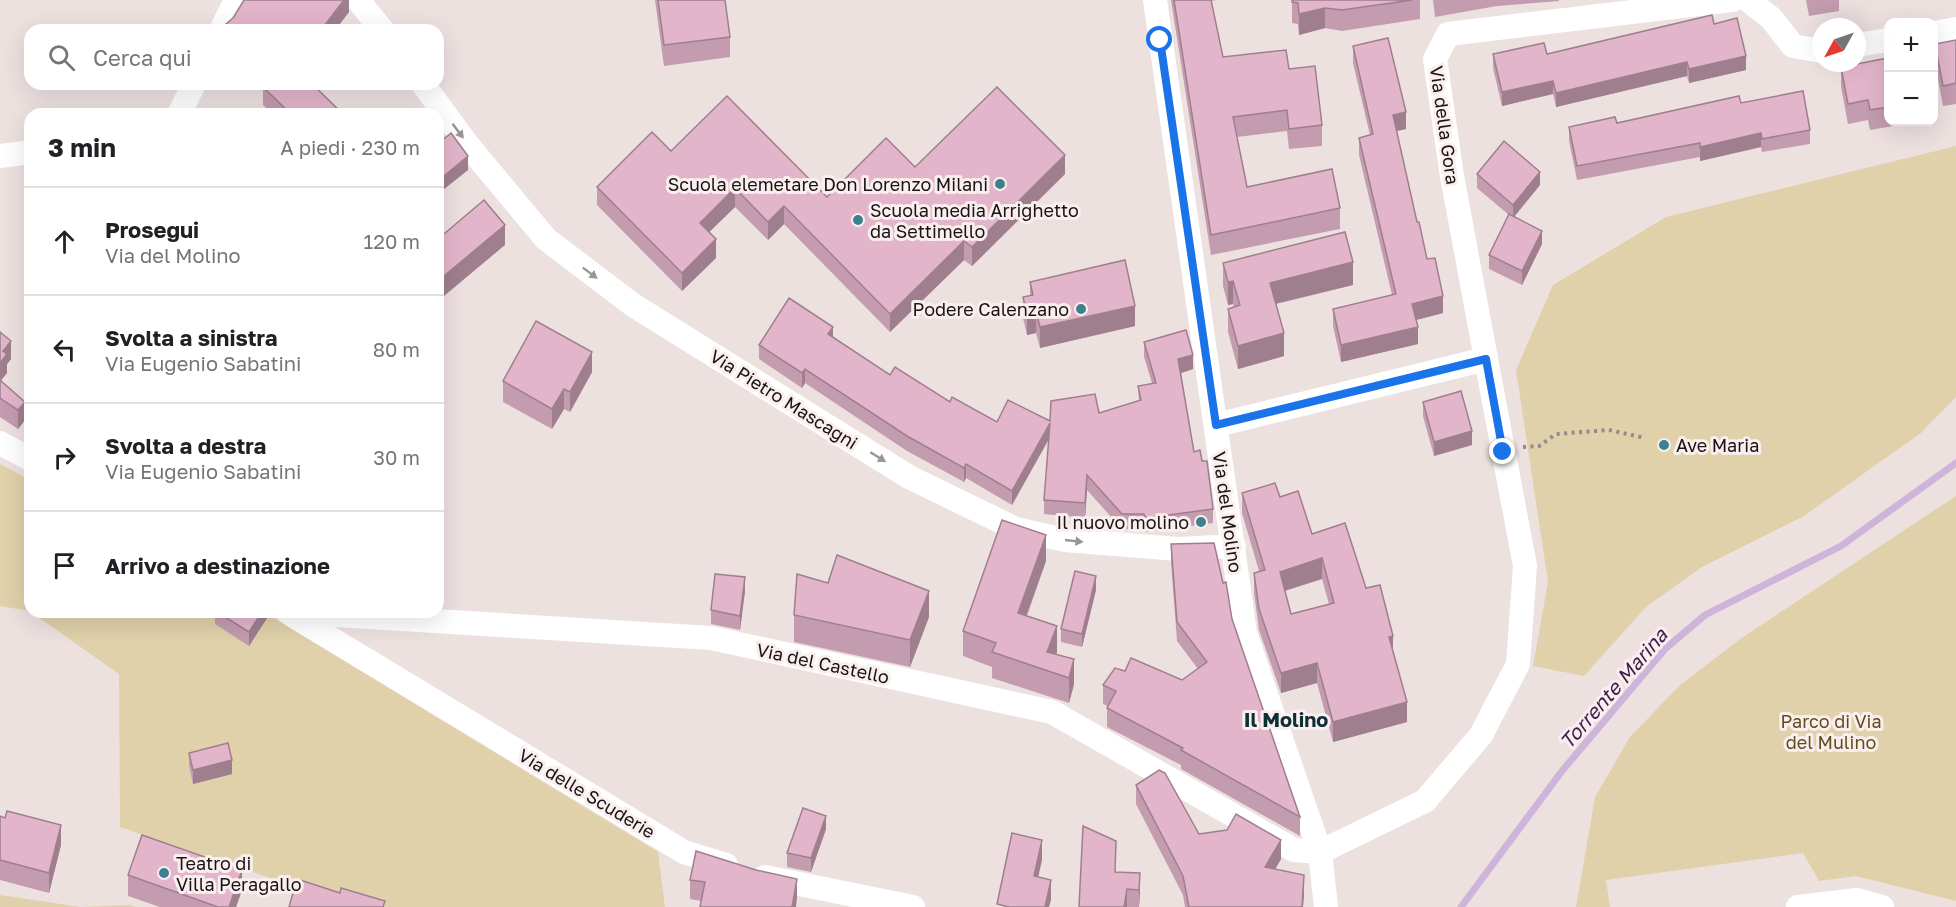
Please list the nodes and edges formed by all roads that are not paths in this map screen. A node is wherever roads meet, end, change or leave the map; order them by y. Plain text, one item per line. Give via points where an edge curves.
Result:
1 (236, 0) edge
2 (358, 0) edge
3 (1155, 0) edge
4 (1732, 0) edge
5 (1748, 0) edge
6 (224, 24) edge
7 (377, 24) edge
8 (1956, 29) edge
9 (1938, 32) edge
10 (1884, 41) edge
11 (1866, 44) edge
12 (1812, 49) edge
13 (191, 90) edge
14 (428, 90) edge
15 (182, 108) edge
16 (441, 108) edge
17 (444, 112) edge
18 (24, 153) edge
19 (0, 156) edge
20 (1486, 359) junction
21 (1216, 425) junction
22 (0, 443) edge
23 (24, 456) edge
24 (1234, 546) junction
25 (298, 618) edge
26 (382, 618) edge
27 (1320, 852) junction
28 (913, 907) edge
29 (1326, 907) edge
30 (1798, 907) edge
31 (1882, 907) edge

1 - 6 street
2 - 7 street
3 - 21 street, Via del Molino
4 - 20 street, Via della Gora via 1448,34 1435,59
5 - 12 street via 1771,18 1793,46
8 - 9 street
10 - 11 street
13 - 15 street
14 -> 16 street, Via Pietro Mascagni
17 -> 24 street, Via Pietro Mascagni via 546,239 633,306 909,477 1016,529 1065,540 1167,548
18 - 19 street
20 - 21 street
20 - 27 street via 1525,566 1518,664 1481,735 1425,801
21 - 24 street, Via del Molino
22 - 23 street
24 - 27 street, Via del Molino via 1245,633
25 - 28 street, Via delle Scuderie via 684,852 760,876
26 - 27 street, Via del Castello via 711,639 1052,712 1294,850
27 - 29 street, Via del Molino
30 - 31 street via 1857,900

